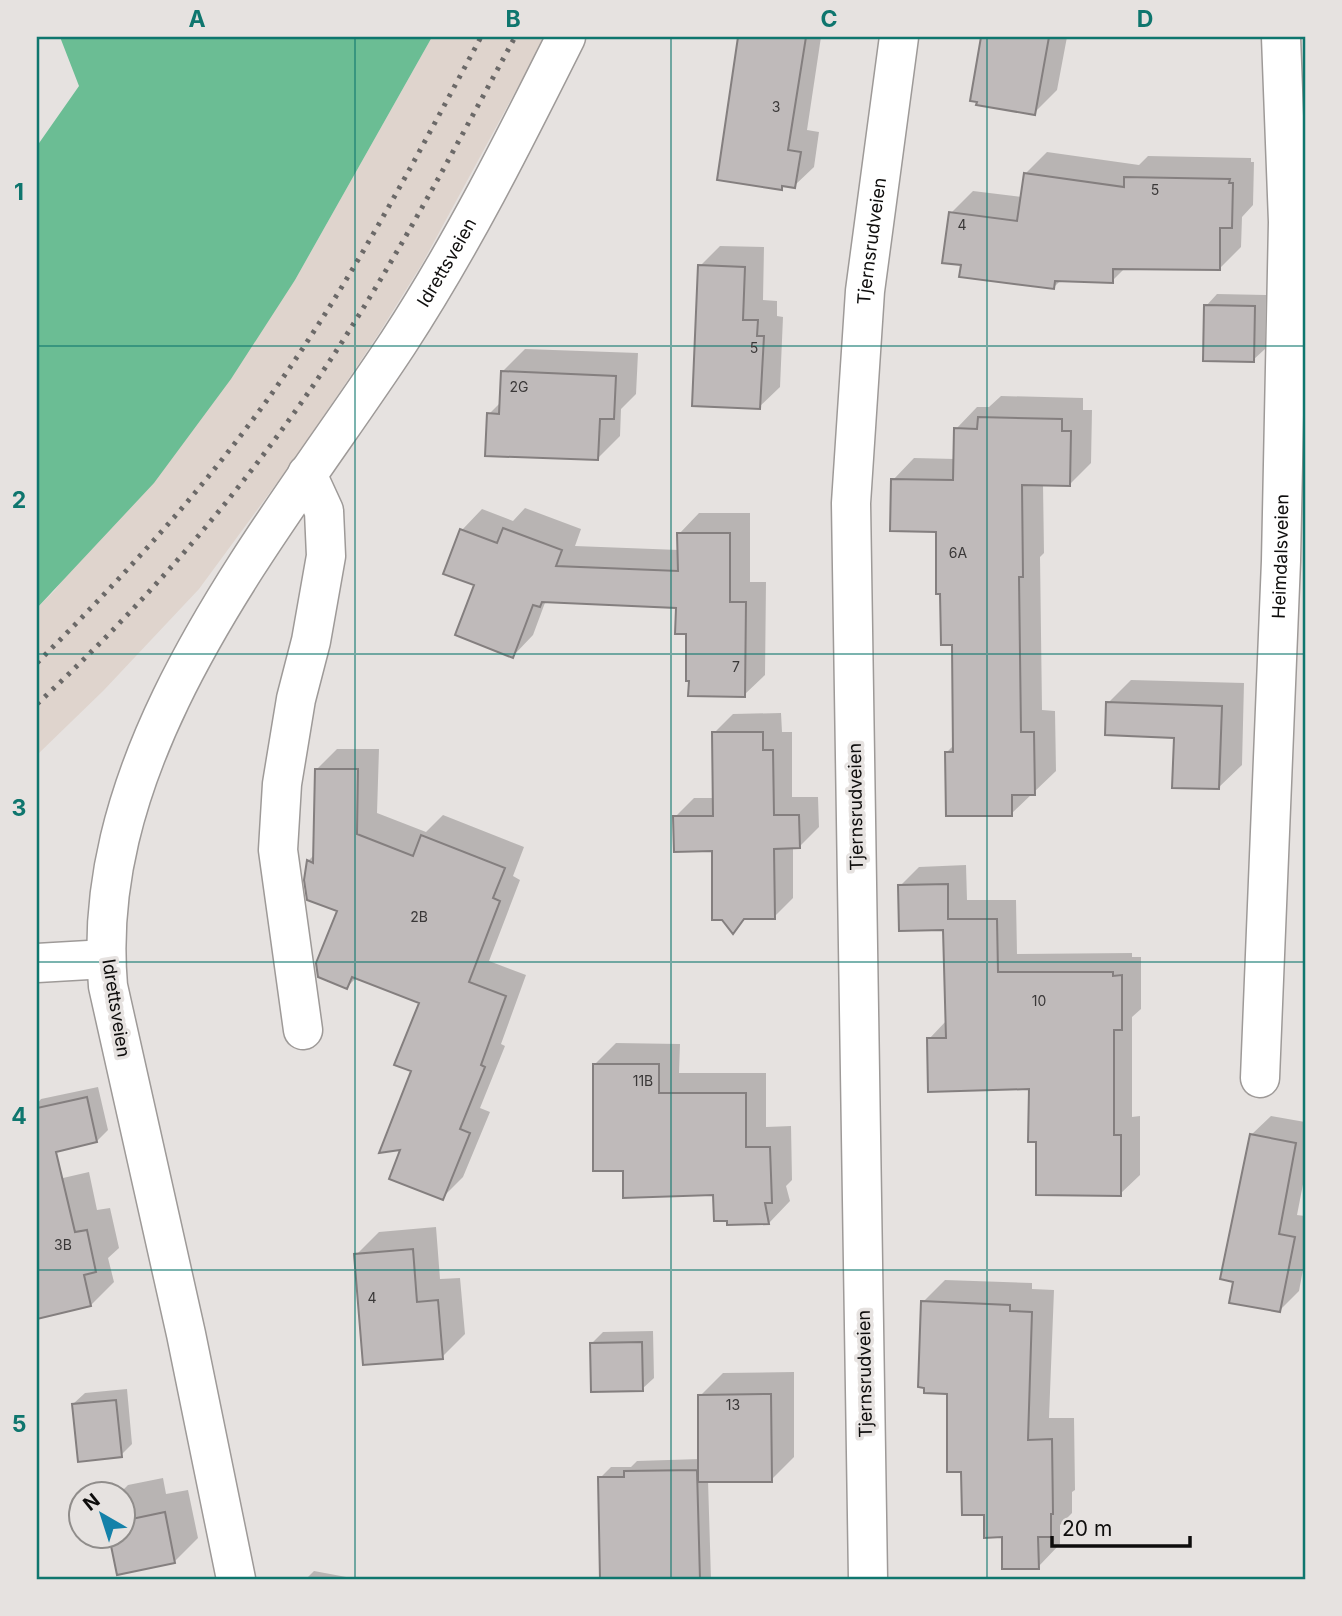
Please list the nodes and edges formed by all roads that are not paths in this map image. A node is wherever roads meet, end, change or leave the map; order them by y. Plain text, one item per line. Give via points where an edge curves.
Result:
1 (566, 37) edge
2 (899, 37) edge
3 (1281, 37) edge
4 (307, 474) junction
5 (106, 959) junction
6 (37, 963) edge
7 (303, 1030) dead end
8 (1259, 1078) dead end
9 (236, 1579) edge
10 (868, 1579) edge

1 - 4 street, Idrettsveien via 455,251 399,342
2 - 10 street, Tjernsrudveien via 865,291 851,503
3 - 8 street, Heimdalsveien via 1288,222 1281,561
4 - 5 street, Idrettsveien via 210,623 154,738 122,833 108,914
4 - 7 street via 324,511 326,556 282,784 278,850
5 - 6 street
5 - 9 street, Idrettsveien via 113,1010

